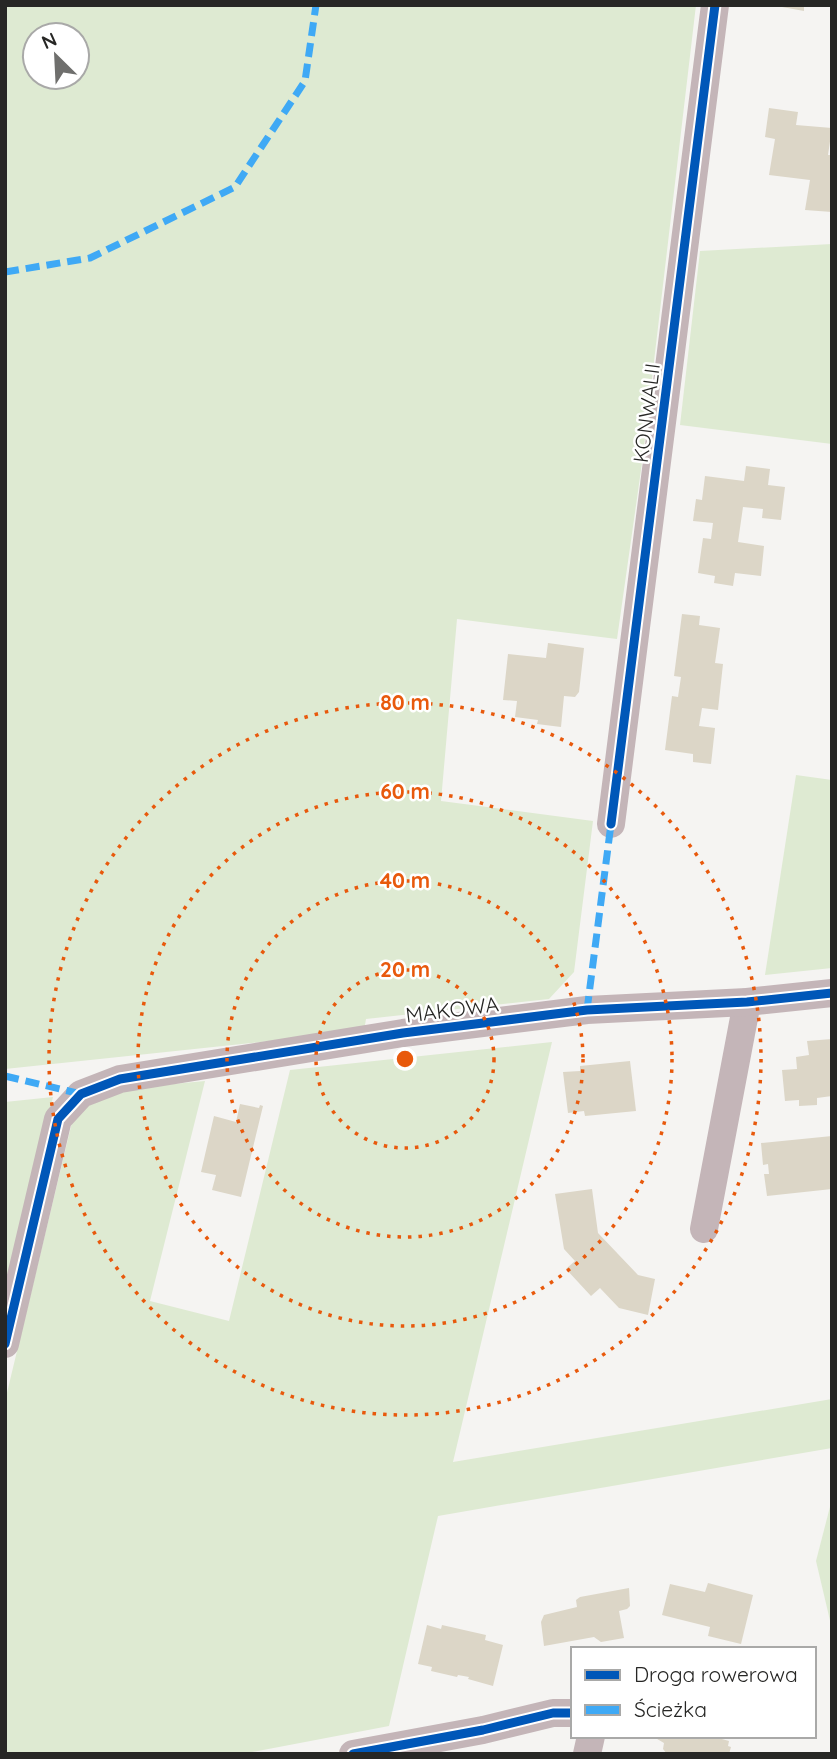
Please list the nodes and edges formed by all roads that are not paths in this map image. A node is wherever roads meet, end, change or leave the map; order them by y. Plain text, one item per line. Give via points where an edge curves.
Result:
1 (715, 5) edge
2 (611, 824) dead end
3 (832, 993) edge
4 (747, 1002) junction
5 (704, 1230) dead end
6 (5, 1344) edge
7 (571, 1713) edge
8 (353, 1754) edge

1 - 2 street, KONWALII
3 - 4 street, MAKOWA
4 - 5 street
4 - 6 street, MAKOWA via 587,1010 402,1032 120,1079 81,1094 58,1119
7 - 8 street via 552,1713

